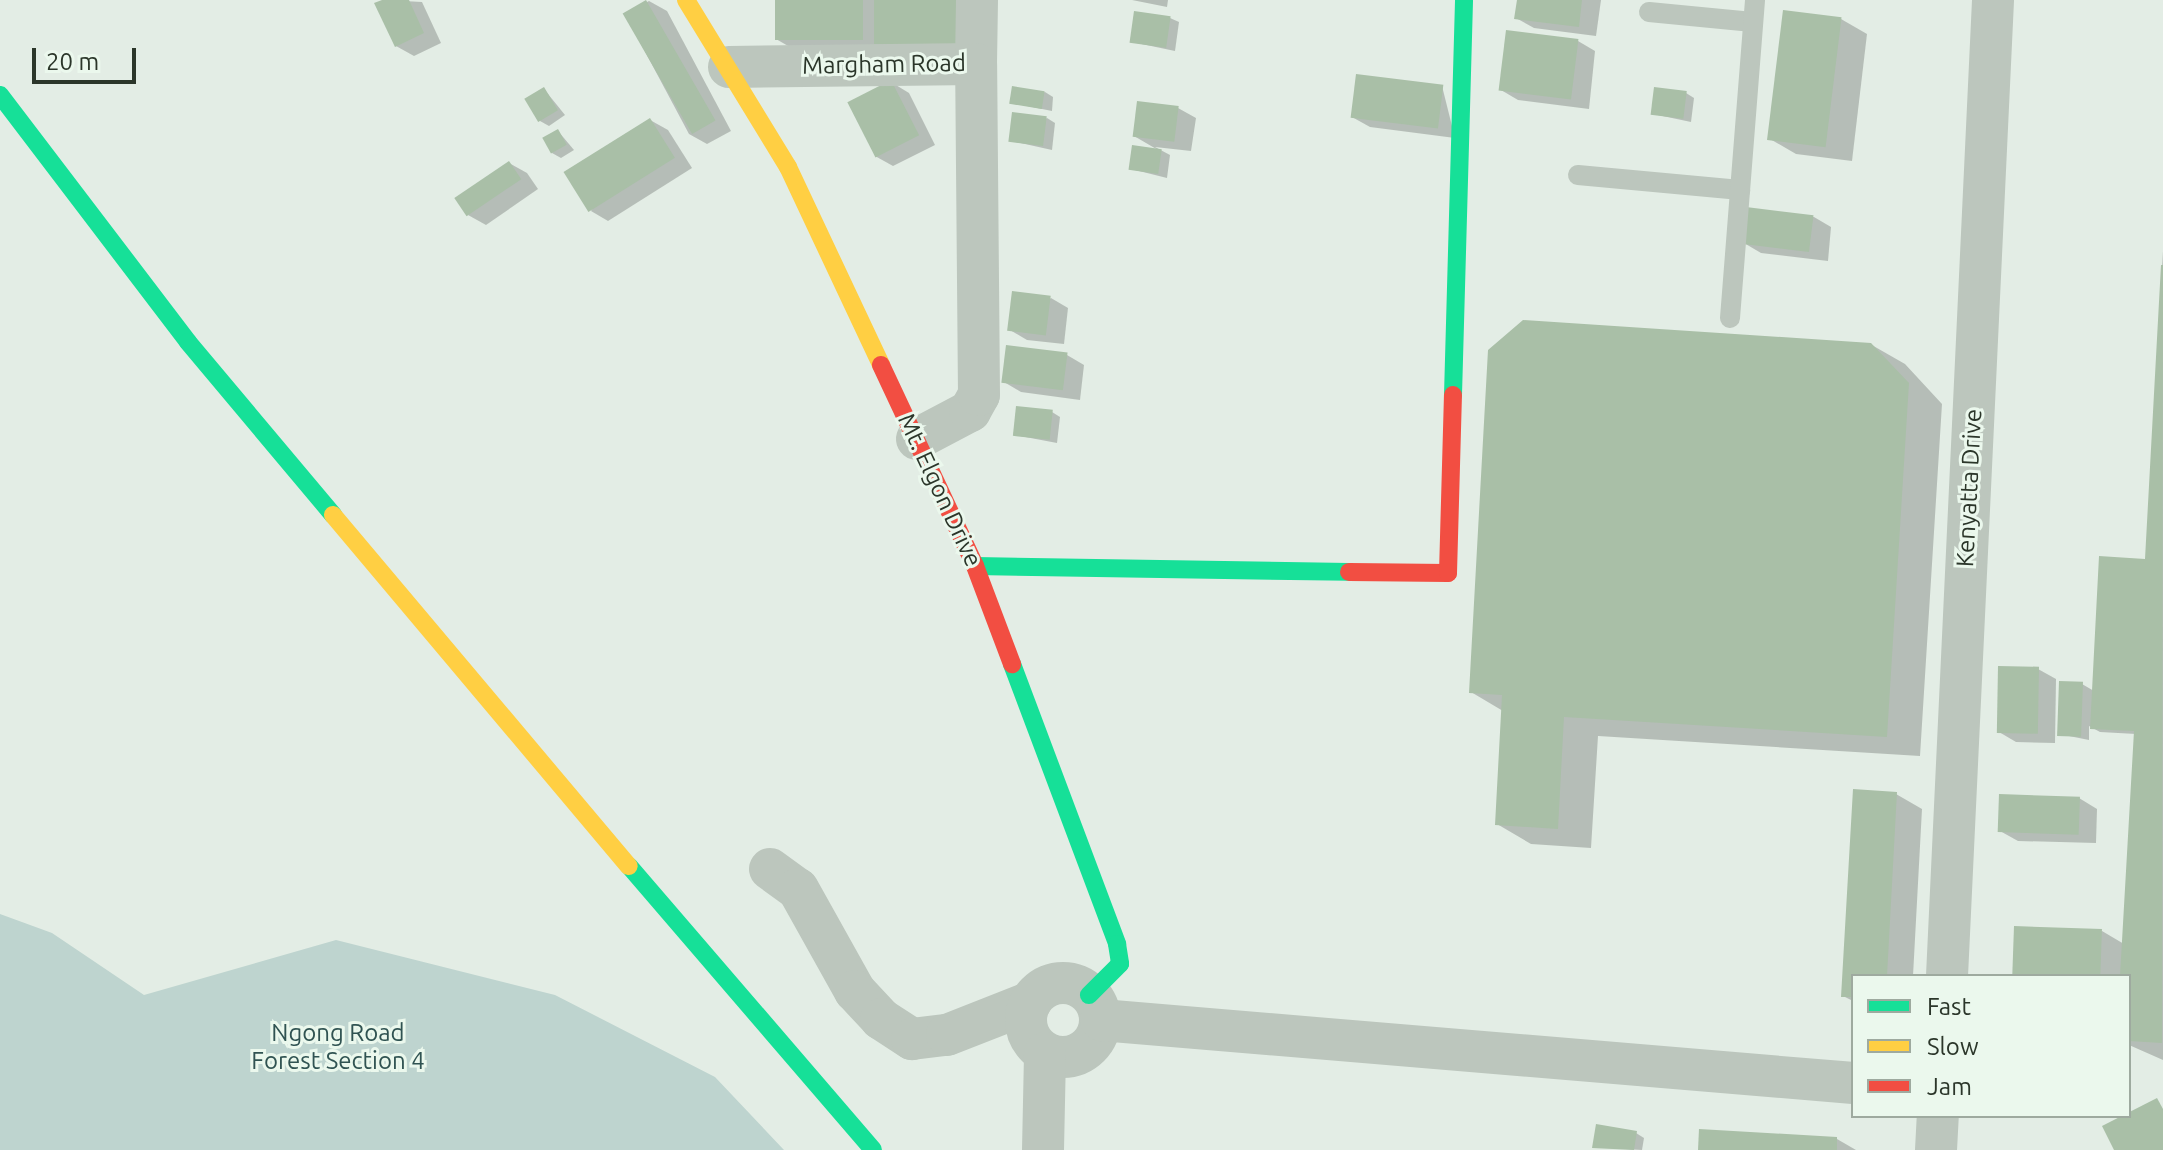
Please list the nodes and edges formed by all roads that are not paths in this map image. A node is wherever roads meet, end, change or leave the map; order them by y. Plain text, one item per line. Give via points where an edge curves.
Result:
1 (686, 0) edge
2 (977, 0) edge
3 (1464, 0) edge
4 (1755, 0) edge
5 (1993, 0) edge
6 (1649, 12) dead end
7 (1753, 22) junction
8 (976, 64) junction
9 (729, 67) junction
10 (0, 95) edge
11 (1578, 175) dead end
12 (1740, 190) junction
13 (1730, 318) dead end
14 (917, 439) junction
15 (975, 566) junction
16 (770, 869) dead end
17 (1947, 974) edge
18 (1031, 1002) junction
19 (1095, 1008) junction
20 (1045, 1053) junction
21 (1851, 1083) edge
22 (1938, 1118) edge
23 (873, 1150) edge
24 (1043, 1150) edge
25 (1936, 1150) edge

1 - 9 street, Mt. Elgon Drive
2 - 8 street, Margham Road
3 - 15 street via 1448,573
4 - 7 lane
5 - 17 street, Kenyatta Drive
6 - 7 lane
7 - 12 lane
8 - 9 street, Margham Road
8 - 14 street via 979,395 970,411
9 - 14 street, Mt. Elgon Drive via 788,167
10 - 23 street via 188,342
11 - 12 lane
12 - 13 lane
14 - 15 street, Mt. Elgon Drive
15 - 19 street, Mt. Elgon Drive via 1117,944 1120,964
16 - 18 street via 798,889 855,991 881,1019 912,1039 947,1035
18 - 19 street via 1044,988 1062,983
18 - 20 street via 1026,1021 1031,1040
19 - 20 street via 1096,1039 1083,1053 1064,1058
19 - 21 street
20 - 24 street
22 - 25 street

